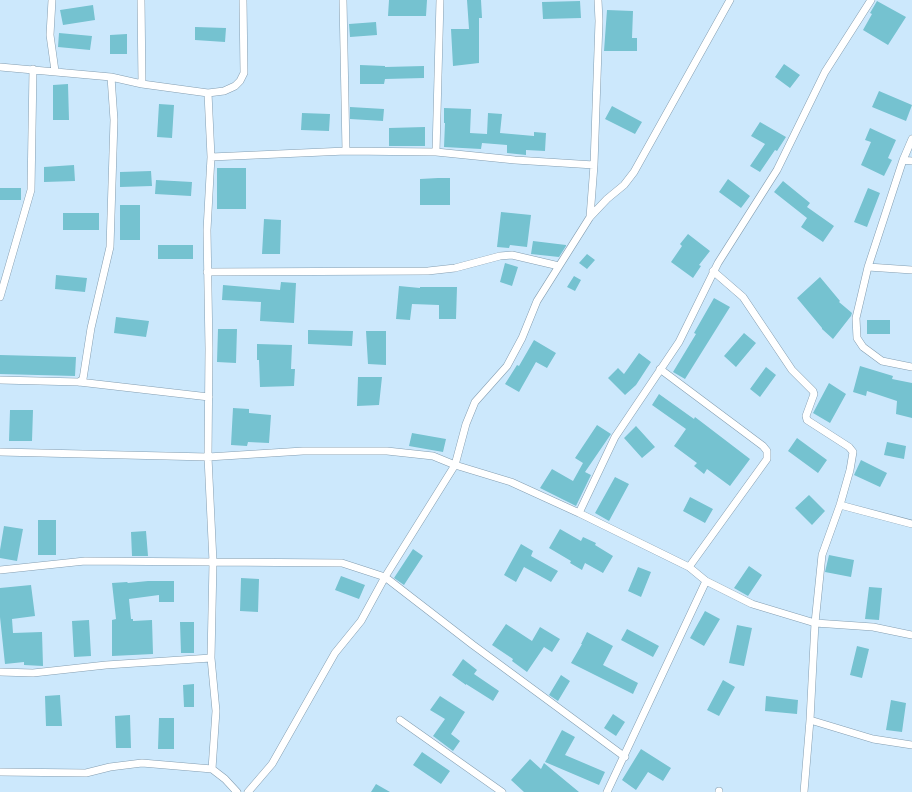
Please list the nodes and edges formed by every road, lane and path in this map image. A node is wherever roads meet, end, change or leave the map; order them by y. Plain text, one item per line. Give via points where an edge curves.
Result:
1 (52, 0) edge
2 (141, 0) edge
3 (243, 0) edge
4 (343, 0) edge
5 (440, 0) edge
6 (598, 0) edge
7 (730, 0) edge
8 (871, 0) edge
9 (0, 67) edge
10 (33, 69) junction
11 (55, 71) junction
12 (111, 76) junction
13 (142, 84) junction
14 (208, 93) junction
15 (912, 139) edge
16 (346, 151) junction
17 (436, 152) junction
18 (211, 157) junction
19 (903, 160) junction
20 (912, 161) edge
21 (594, 165) junction
22 (590, 217) junction
23 (559, 266) junction
24 (868, 267) junction
25 (912, 270) edge
26 (713, 271) junction
27 (207, 272) junction
28 (0, 297) edge
29 (912, 367) edge
30 (660, 369) junction
31 (0, 380) edge
32 (79, 382) junction
33 (209, 397) junction
34 (0, 452) edge
35 (208, 457) junction
36 (455, 465) junction
37 (840, 505) junction
38 (579, 513) junction
39 (912, 524) edge
40 (213, 562) junction
41 (689, 567) junction
42 (0, 570) edge
43 (385, 577) junction
44 (706, 582) junction
45 (815, 623) junction
46 (912, 636) edge
47 (211, 658) junction
48 (0, 672) edge
49 (400, 720) dead end
50 (810, 720) junction
51 (912, 745) edge
52 (625, 756) junction
53 (212, 769) junction
54 (0, 772) edge
55 (237, 792) edge
56 (248, 792) edge
57 (502, 792) edge
58 (608, 792) edge
59 (804, 792) edge

1 - 11 street via 50,35
2 - 13 street
3 - 14 street via 244,73 235,86 224,91
4 - 16 street
5 - 17 street
6 - 21 street
7 - 22 street via 634,172
8 - 26 street via 825,72 777,170
9 - 10 street
10 - 11 street
10 - 28 street via 31,190
11 - 12 street
12 - 13 street
12 - 32 street via 114,120 110,247 91,328 83,379
13 - 14 street
14 - 18 street
15 - 19 street
16 - 17 street
16 - 18 street
17 - 21 street
18 - 27 street
19 - 20 street
19 - 24 street
21 - 22 street
22 - 23 street
23 - 27 street via 512,255 455,268 428,271
23 - 36 street via 537,301 507,366 475,402
24 - 25 street
24 - 29 street via 856,318 857,338 863,347 882,361
26 - 30 street via 679,342
26 - 37 street via 743,297 792,370 813,391 807,420 854,452
27 - 33 street
30 - 38 street via 615,437
30 - 41 street via 767,451 767,459
31 - 32 street
32 - 33 street
33 - 35 street
34 - 35 street
35 - 36 street via 303,451 387,451 433,456
35 - 40 street
36 - 38 street via 511,482
36 - 43 street
37 - 39 street
37 - 45 street via 822,555
38 - 41 street
40 - 42 street via 85,561
40 - 43 street via 342,563
40 - 47 street
41 - 44 street
43 - 52 street
43 - 56 street via 361,621 335,654 272,764
44 - 45 street via 752,604
44 - 52 street
45 - 46 street via 873,627
45 - 50 street
47 - 48 street via 33,673
47 - 53 street via 216,711
49 - 57 street
50 - 51 street via 873,739
50 - 59 street
52 - 58 street
53 - 54 street via 142,763 86,773
53 - 55 street

